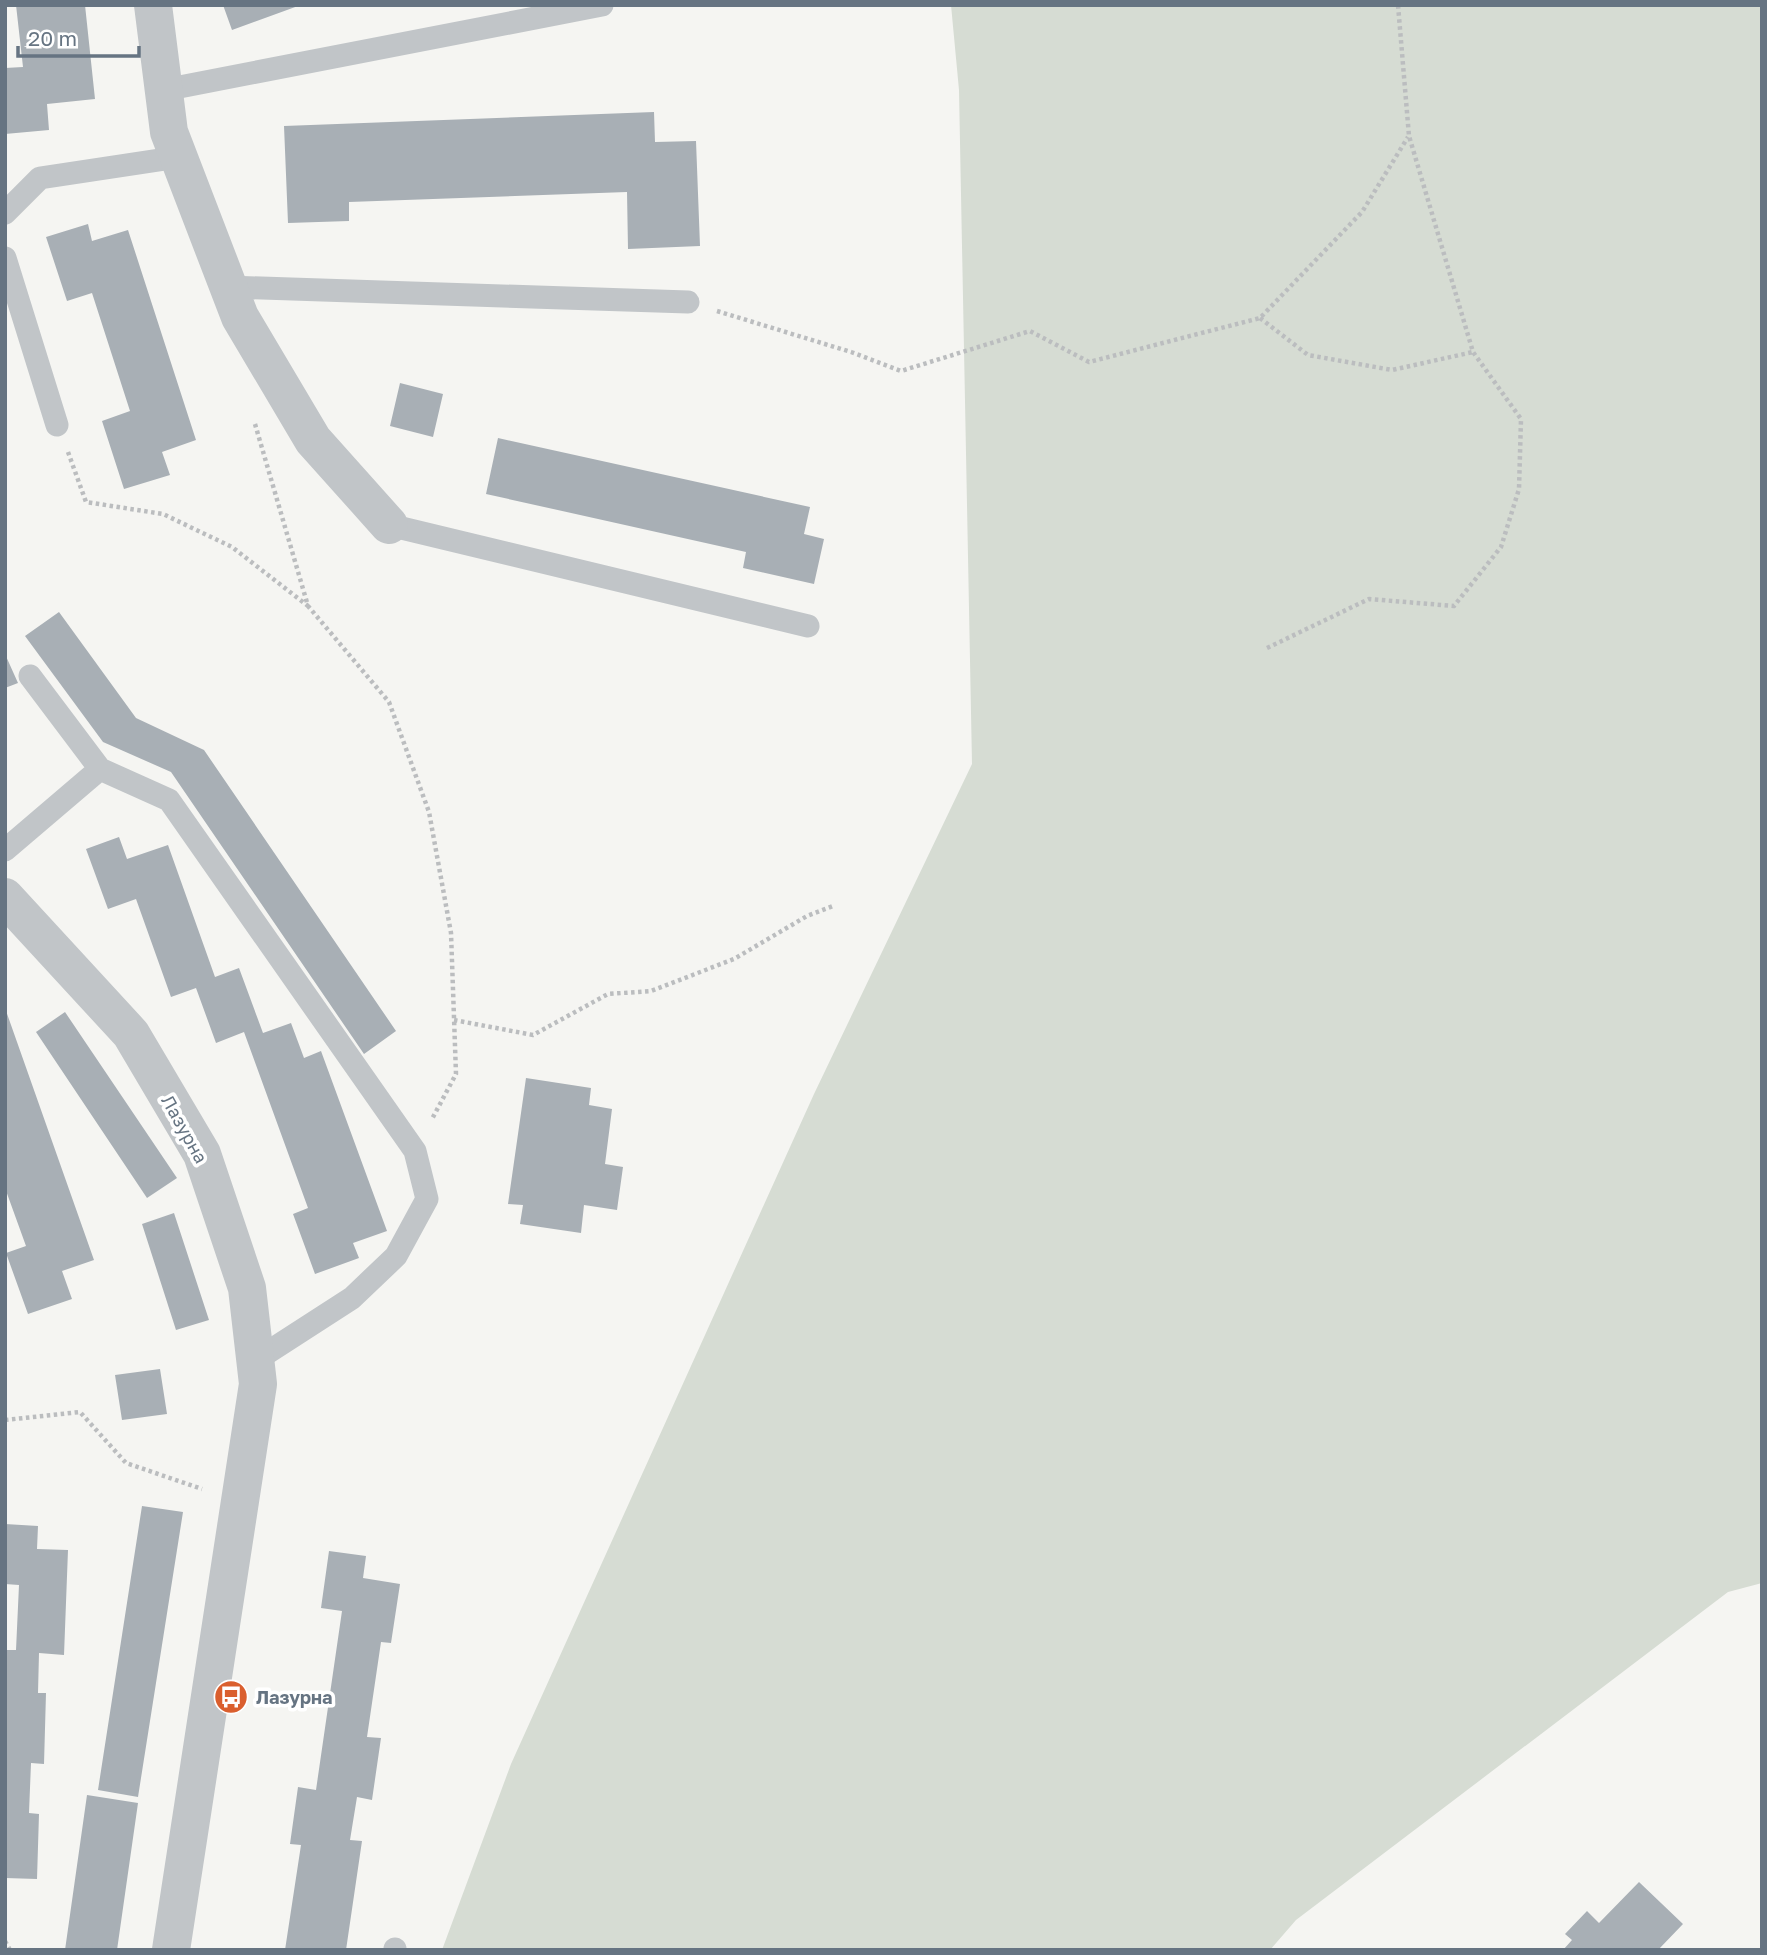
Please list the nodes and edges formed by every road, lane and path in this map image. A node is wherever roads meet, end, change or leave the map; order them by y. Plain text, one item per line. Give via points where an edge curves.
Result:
1 (153, 5) edge
2 (602, 5) edge
3 (1398, 5) edge
4 (164, 90) junction
5 (1409, 136) junction
6 (178, 157) junction
7 (5, 213) edge
8 (5, 258) edge
9 (228, 287) junction
10 (688, 302) joint
11 (1260, 318) junction
12 (1473, 352) junction
13 (254, 422) dead end
14 (57, 425) joint
15 (389, 525) joint
16 (308, 606) junction
17 (808, 626) dead end
18 (1267, 648) dead end
19 (30, 676) dead end
20 (100, 769) junction
21 (5, 850) edge
22 (5, 897) edge
23 (834, 906) dead end
24 (454, 1020) junction
25 (415, 1151) junction
26 (256, 1360) junction
27 (5, 1420) edge
28 (239, 1501) junction
29 (5, 1941) edge
30 (10, 1950) edge
31 (171, 1950) edge

1 - 4 street
2 - 4 lane
3 - 5 path
4 - 6 street via 169,132
5 - 11 path via 1362,212
5 - 12 path
6 - 7 lane via 40,178
6 - 9 street
8 - 14 lane
9 - 10 lane
9 - 15 street via 240,317 313,440
10 - 11 path via 901,371 1030,331 1089,362
11 - 12 path via 1308,355 1392,370
12 - 18 path via 1521,419 1519,489 1501,547 1454,606 1369,599
13 - 16 path
14 - 16 path via 86,502 163,514 232,547
15 - 17 lane
16 - 24 path via 389,702 429,812 451,933
19 - 20 lane
20 - 21 lane
20 - 25 lane via 169,800
22 - 26 street, Лазурна via 131,1034 202,1154 247,1287
23 - 24 path via 807,916 734,958 651,991 608,994 533,1035
24 - 25 path via 456,1074
25 - 26 lane via 427,1199 396,1256 352,1298
26 - 28 street, Лазурна via 258,1384
27 - 28 path via 80,1412 126,1463
28 - 31 street, Лазурна
29 - 30 path

